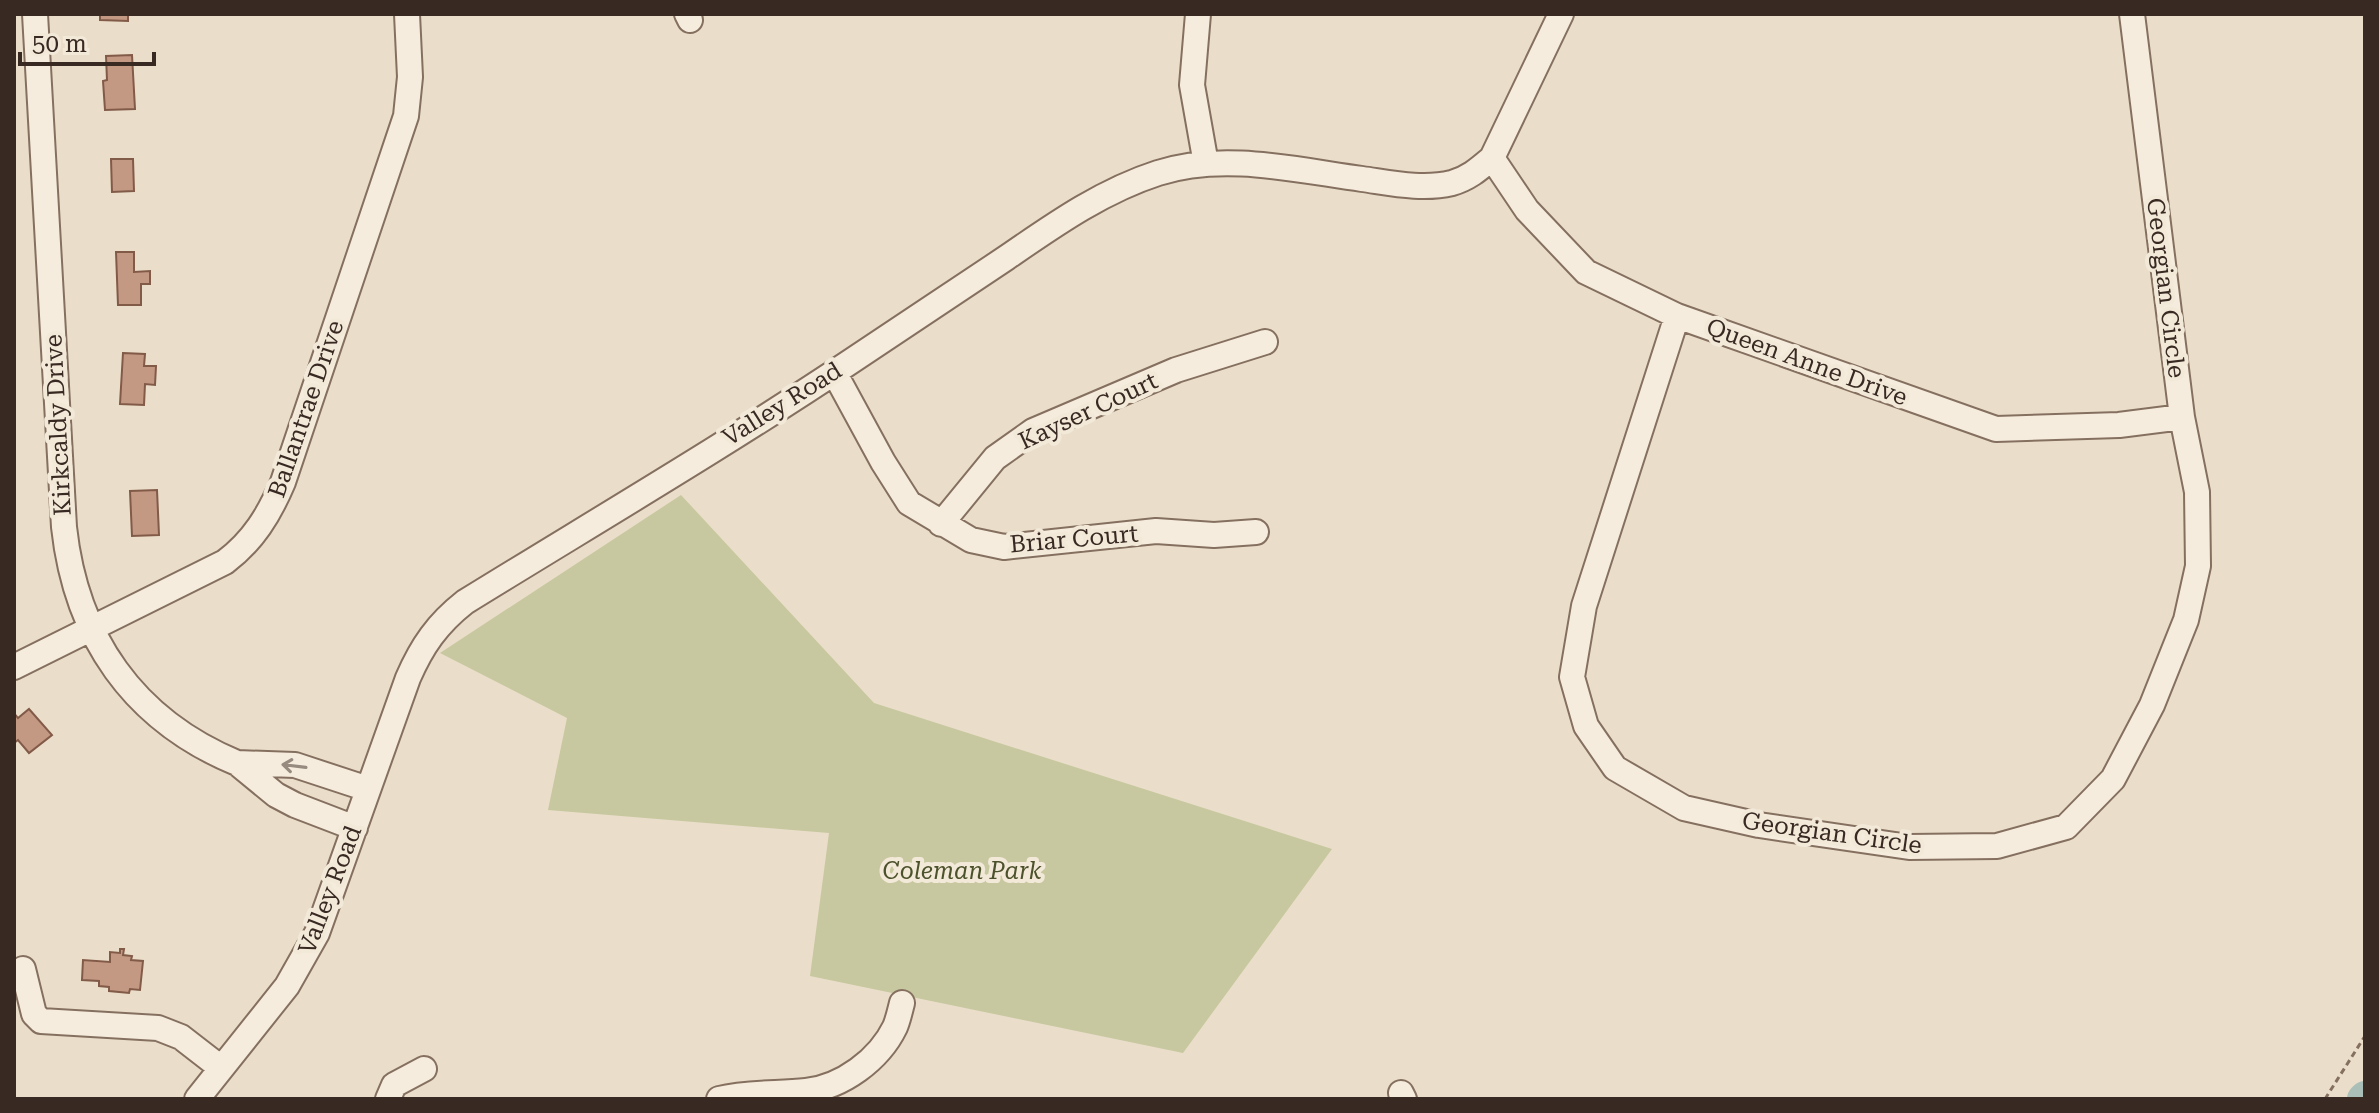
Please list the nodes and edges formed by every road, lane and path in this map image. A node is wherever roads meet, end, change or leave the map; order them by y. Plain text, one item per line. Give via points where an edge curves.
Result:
1 (35, 14) edge
2 (407, 14) edge
3 (1198, 14) edge
4 (1561, 14) edge
5 (2132, 14) edge
6 (1492, 158) junction
7 (1206, 164) junction
8 (1677, 316) junction
9 (1265, 342) dead end
10 (834, 372) junction
11 (2182, 417) junction
12 (941, 524) junction
13 (1256, 532) dead end
14 (91, 629) junction
15 (14, 667) edge
16 (237, 763) junction
17 (368, 789) junction
18 (355, 828) junction
19 (23, 969) dead end
20 (902, 1003) dead end
21 (2365, 1036) edge
22 (221, 1068) junction
23 (424, 1069) dead end
24 (197, 1099) edge
25 (388, 1099) edge
26 (719, 1099) edge
27 (2325, 1099) edge

1 - 14 street, Kirkcaldy Drive via 64,527 75,591
2 - 14 street, Ballantrae Drive via 406,116 274,503 252,538 225,562
3 - 7 street via 1192,85
4 - 6 street
5 - 11 street, Georgian Circle
6 - 7 street, Valley Road via 1473,175 1430,186 1272,166
6 - 8 street, Queen Anne Drive via 1527,210 1586,272
7 - 10 street, Valley Road via 1160,172 1075,212
8 - 11 street, Queen Anne Drive via 1996,429
8 - 11 street, Georgian Circle via 1584,606 1572,677 1586,726 1615,768 1684,808 1759,825 1909,847 1997,846 2066,827 2113,779 2152,705 2186,620 2198,566 2197,492
9 - 12 street, Kayser Court via 1176,370 1033,431 995,458
10 - 12 street, Briar Court via 909,503
10 - 17 street, Valley Road via 444,619 423,645 408,678
12 - 13 street, Briar Court via 971,540 1004,547 1156,531
14 - 15 street, Ballantrae Drive
14 - 16 street, Kirkcaldy Drive via 118,674 150,710
17 -> 16 street, Kirkcaldy Drive via 295,765
16 - 18 street, Kirkcaldy Drive via 285,800
17 - 18 street, Valley Road
18 - 22 street, Valley Road via 304,960
19 - 22 street via 34,1014 41,1021 158,1028 181,1037
20 - 26 street via 895,1027 853,1074 809,1091
21 - 27 path
22 - 24 street, Valley Road
23 - 25 street via 394,1085

